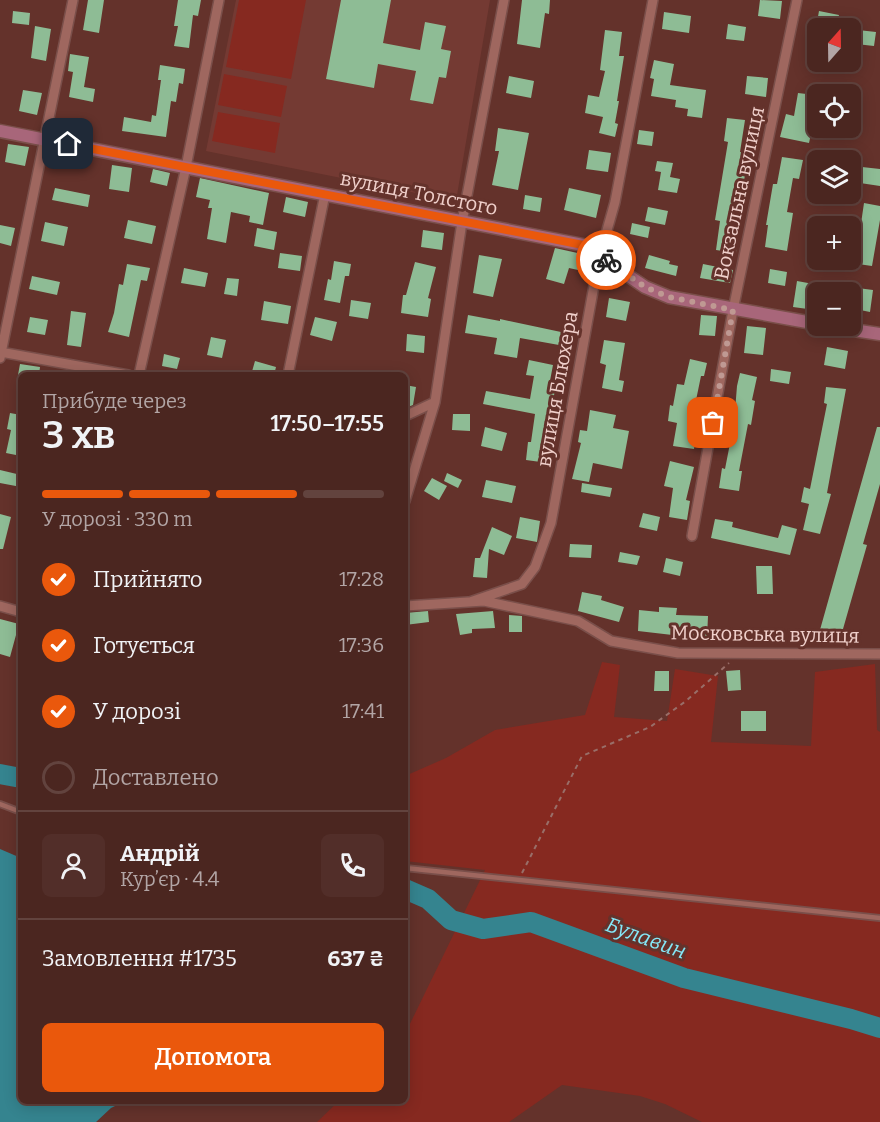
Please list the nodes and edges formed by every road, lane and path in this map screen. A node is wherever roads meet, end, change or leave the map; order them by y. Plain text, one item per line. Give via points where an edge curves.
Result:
1 (73, 0) edge
2 (219, 0) edge
3 (504, 0) edge
4 (653, 0) edge
5 (797, 0) edge
6 (0, 131) edge
7 (45, 140) junction
8 (186, 167) junction
9 (325, 194) junction
10 (462, 222) junction
11 (600, 255) junction
12 (733, 310) junction
13 (807, 322) edge
14 (861, 331) edge
15 (880, 334) edge
16 (0, 354) edge
17 (110, 372) edge
18 (140, 372) edge
19 (289, 372) edge
20 (435, 402) junction
21 (408, 415) edge
22 (408, 491) edge
23 (692, 536) dead end
24 (470, 602) junction
25 (0, 606) edge
26 (408, 606) edge
27 (18, 611) edge
28 (740, 654) junction
29 (880, 654) edge
30 (0, 804) edge
31 (18, 811) edge
32 (408, 868) edge
33 (518, 880) junction
34 (880, 918) edge

1 - 7 street
2 - 8 street
3 - 10 street
4 - 11 street, вулиця Блюхера via 615,202
5 - 12 street, Вокзальна вулиця
6 - 7 street, вулиця Толстого
7 - 8 street, вулиця Толстого
7 - 16 street
8 - 9 street, вулиця Толстого
8 - 18 street
9 - 10 street, вулиця Толстого
9 - 19 street
10 - 11 street, вулиця Толстого via 583,245
10 - 20 street
11 - 12 street, вулиця Толстого via 645,287 669,297
11 - 24 street, вулиця Блюхера via 551,523 535,567 522,584
12 - 13 street, вулиця Толстого
12 - 23 street, Вокзальна вулиця
14 - 15 street
16 - 17 street
20 - 21 street
20 - 22 street
24 - 26 street, Московська вулиця
24 - 28 street, Московська вулиця via 484,601 578,621 611,641 678,652
25 - 27 street
28 - 29 street, Московська вулиця
28 - 33 path via 650,727 582,756
30 - 31 lane
32 - 33 lane
33 - 34 lane

